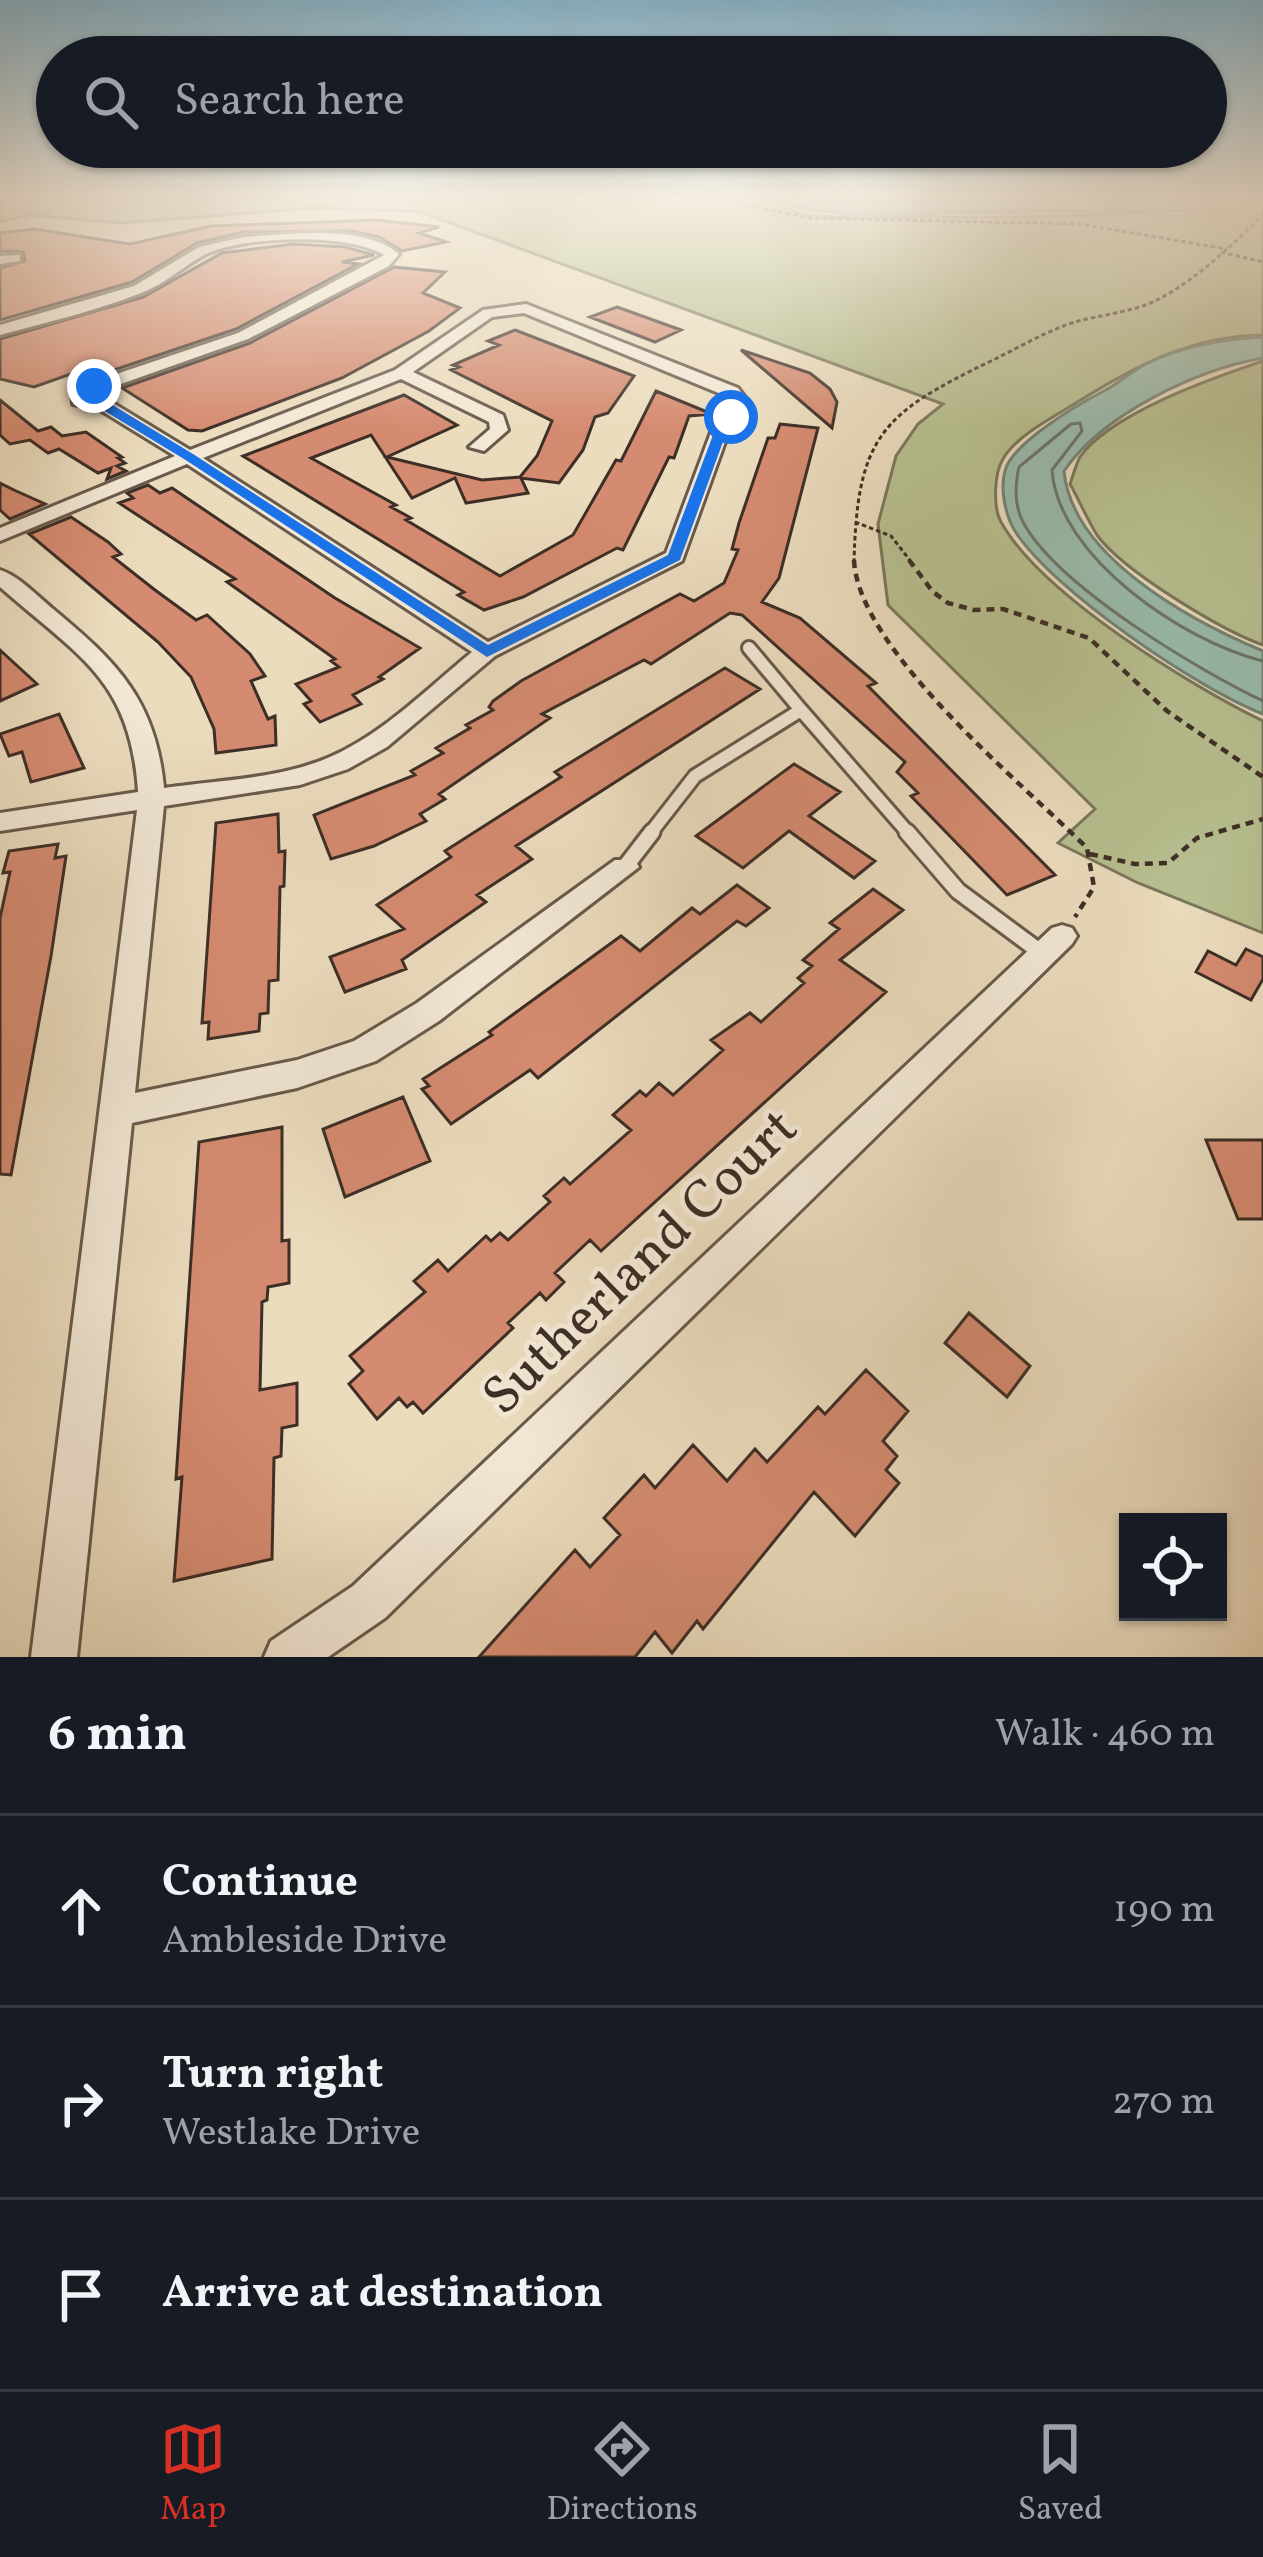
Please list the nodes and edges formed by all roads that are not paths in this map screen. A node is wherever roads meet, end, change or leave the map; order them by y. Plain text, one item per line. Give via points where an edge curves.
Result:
1 (171, 273) edge
2 (364, 273) edge
3 (0, 330) edge
4 (401, 373) junction
5 (478, 447) dead end
6 (188, 456) junction
7 (45, 512) junction
8 (0, 523) edge
9 (0, 535) edge
10 (0, 577) edge
11 (749, 648) dead end
12 (487, 652) junction
13 (801, 710) junction
14 (152, 798) junction
15 (0, 822) edge
16 (625, 867) joint
17 (1052, 945) joint
18 (116, 1112) junction
19 (54, 1657) edge
20 (287, 1657) edge

1 - 3 street
2 - 6 street via 243,336 78,393
4 - 5 street via 497,419 499,430
4 - 6 street
4 - 12 street via 488,313 514,307 740,400 722,427 675,557
6 - 7 street
6 - 12 street
7 - 8 street
7 - 9 street
10 - 14 street via 87,654 137,713
11 - 13 lane
12 - 14 street via 339,763
13 - 16 lane via 695,776
13 - 17 lane via 958,891
14 - 15 street
14 - 18 street
16 - 18 street via 365,1051 297,1074
17 - 20 street, Sutherland Court via 369,1602
18 - 19 street

